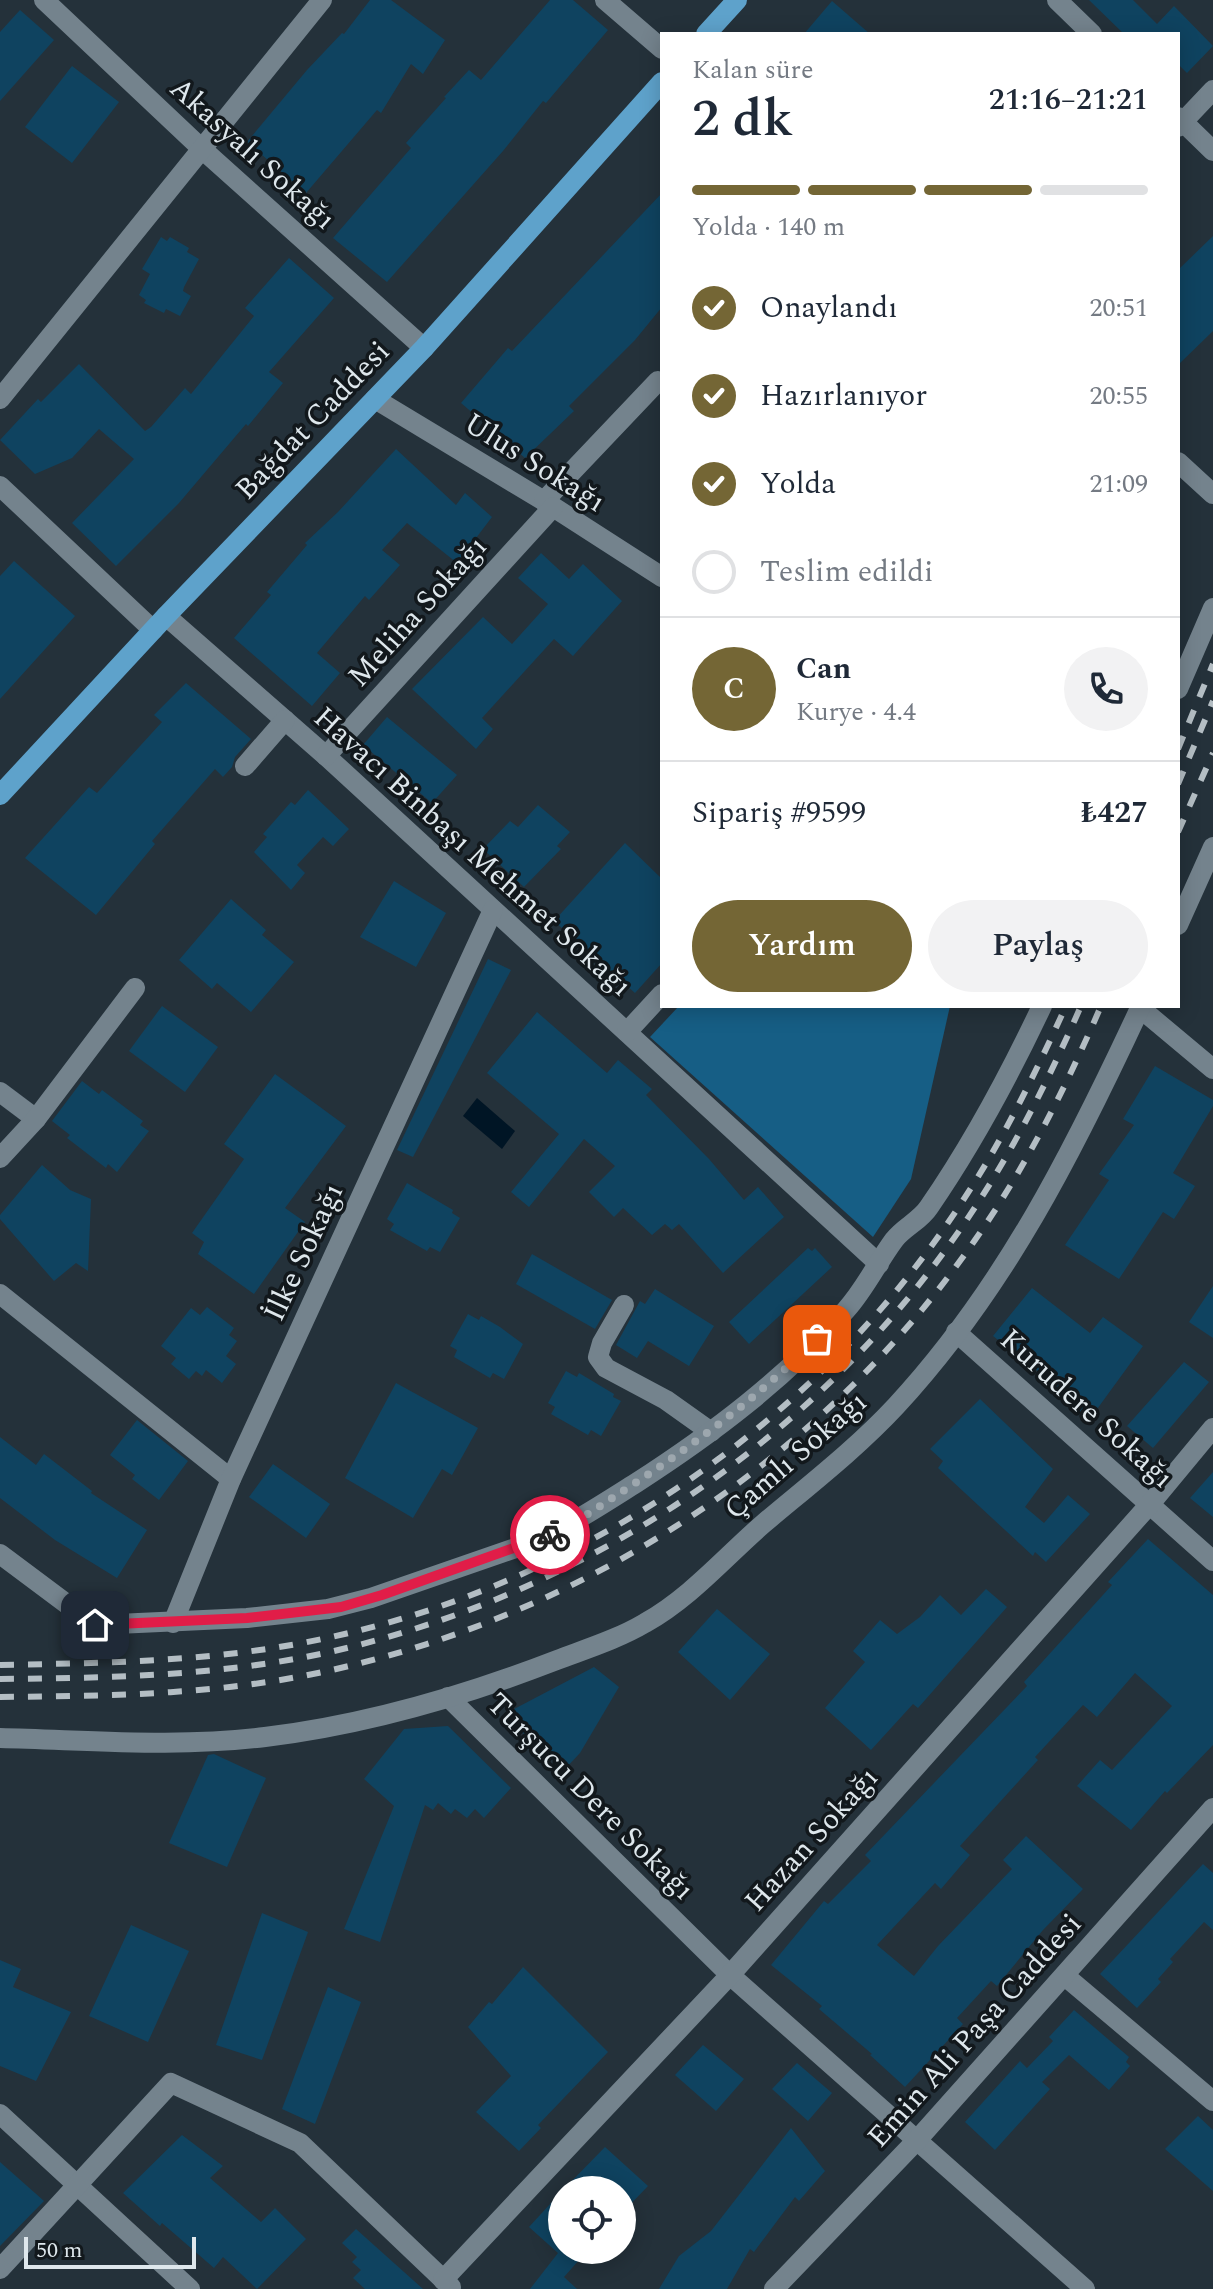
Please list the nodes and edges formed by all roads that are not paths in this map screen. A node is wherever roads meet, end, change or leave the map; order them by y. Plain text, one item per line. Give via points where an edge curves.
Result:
1 (44, 0) edge
2 (322, 0) edge
3 (605, 0) edge
4 (737, 0) edge
5 (1057, 0) edge
6 (712, 32) edge
7 (1090, 32) edge
8 (660, 47) edge
9 (660, 84) edge
10 (1213, 90) edge
11 (1180, 122) edge
12 (202, 149) junction
13 (1213, 151) edge
14 (424, 348) junction
15 (658, 381) dead end
16 (0, 399) edge
17 (375, 399) junction
18 (1180, 464) edge
19 (0, 486) edge
20 (1213, 494) edge
21 (549, 504) junction
22 (660, 576) edge
23 (1213, 608) edge
24 (160, 623) junction
25 (1180, 684) edge
26 (285, 720) junction
27 (326, 756) junction
28 (245, 766) dead end
29 (0, 795) edge
30 (1213, 847) edge
31 (493, 910) junction
32 (1180, 921) edge
33 (135, 988) dead end
34 (660, 996) edge
35 (1041, 1008) edge
36 (1141, 1008) edge
37 (1142, 1008) edge
38 (627, 1032) junction
39 (1213, 1069) edge
40 (0, 1092) edge
41 (36, 1119) junction
42 (0, 1158) edge
43 (879, 1264) junction
44 (0, 1294) edge
45 (624, 1305) dead end
46 (956, 1332) junction
47 (1213, 1428) edge
48 (711, 1432) junction
49 (231, 1479) junction
50 (1150, 1504) junction
51 (0, 1554) edge
52 (1213, 1561) edge
53 (173, 1623) junction
54 (448, 1697) junction
55 (0, 1738) edge
56 (1213, 1808) edge
57 (730, 1975) junction
58 (1065, 1976) junction
59 (1213, 2101) edge
60 (0, 2114) edge
61 (918, 2139) junction
62 (78, 2186) junction
63 (0, 2269) edge
64 (448, 2285) edge
65 (190, 2289) edge
66 (775, 2289) edge
67 (1085, 2289) edge

1 - 12 street, Akasyalı Sokağı
2 - 12 street
3 - 8 street
4 - 6 main road
5 - 7 street
9 - 14 main road, Bağdat Caddesi
10 - 11 street
11 - 13 street
12 - 14 street, Akasyalı Sokağı
12 - 16 street
14 - 17 main road, Bağdat Caddesi
15 - 21 street, Meliha Sokağı
17 - 21 street, Ulus Sokağı
17 - 24 main road, Bağdat Caddesi
18 - 20 street
19 - 24 street, Havacı Binbaşı Mehmet Sokağı
21 - 22 street, Ulus Sokağı
21 - 27 street, Meliha Sokağı
23 - 25 street
24 - 26 street, Havacı Binbaşı Mehmet Sokağı
24 - 29 main road, Bağdat Caddesi
26 - 27 street, Havacı Binbaşı Mehmet Sokağı
26 - 28 street
27 - 31 street, Havacı Binbaşı Mehmet Sokağı
30 - 32 street
31 - 38 street, Havacı Binbaşı Mehmet Sokağı
31 - 49 street, İlke Sokağı
33 - 41 street
34 - 38 street
35 - 43 street via 982,1125 927,1210 899,1235
36 - 46 street, Çamlı Sokağı via 1050,1191
37 - 39 street
38 - 43 street, Havacı Binbaşı Mehmet Sokağı
40 - 41 street
41 - 42 street
43 - 48 street via 841,1316
44 - 49 street
45 - 48 street via 598,1357 606,1368
46 - 50 street, Kurudere Sokağı
46 - 54 street, Çamlı Sokağı via 878,1424 659,1615 606,1641
47 - 50 street, Hazan Sokağı
48 - 53 street via 579,1519 530,1543 341,1607
49 - 53 street, İlke Sokağı
50 - 52 street, Kurudere Sokağı
50 - 57 street, Hazan Sokağı
51 - 53 street via 95,1625
54 - 55 street, Çamlı Sokağı via 345,1723 241,1740 184,1744
54 - 57 street, Turşucu Dere Sokağı
56 - 58 street, Emin Ali Paşa Caddesi
57 - 61 street, Turşucu Dere Sokağı
57 - 64 street, Hazan Sokağı
58 - 59 street
58 - 61 street, Emin Ali Paşa Caddesi
60 - 62 street
61 - 66 street, Emin Ali Paşa Caddesi
61 - 67 street, Turşucu Dere Sokağı
62 - 63 street
62 - 64 street via 171,2083 300,2143
62 - 65 street

